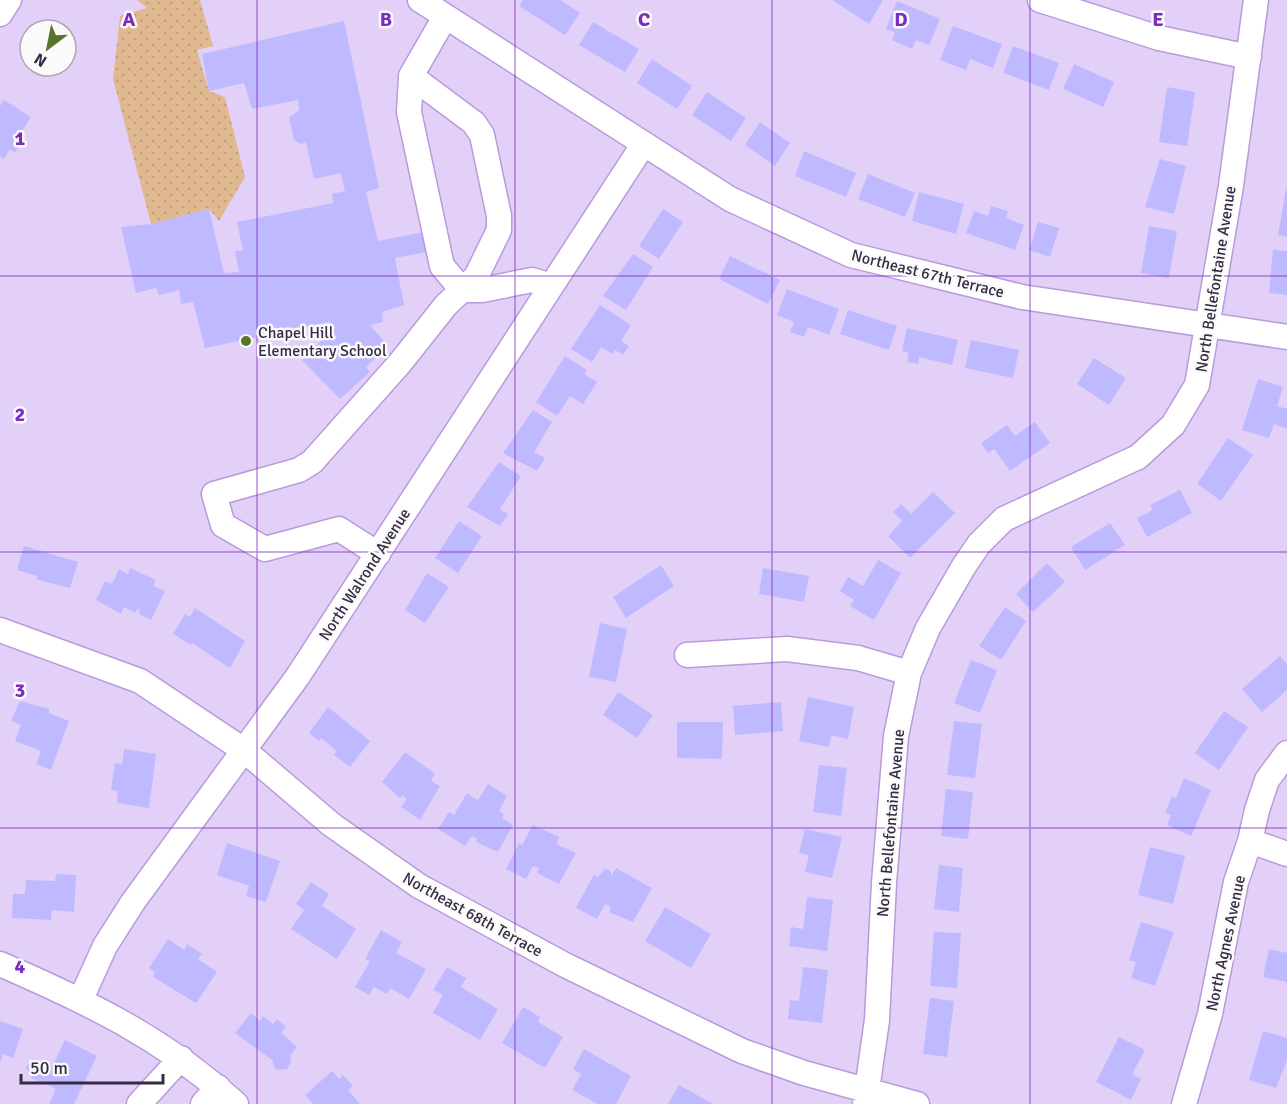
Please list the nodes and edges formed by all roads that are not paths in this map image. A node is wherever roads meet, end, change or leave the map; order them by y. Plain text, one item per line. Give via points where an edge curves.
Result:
1 (9, 0) edge
2 (420, 0) edge
3 (1040, 0) edge
4 (1256, 0) edge
5 (0, 14) edge
6 (445, 18) junction
7 (1249, 57) junction
8 (411, 76) junction
9 (643, 145) junction
10 (550, 286) junction
11 (462, 290) junction
12 (1207, 326) junction
13 (1287, 337) edge
14 (378, 554) junction
15 (0, 630) edge
16 (687, 655) dead end
17 (909, 672) junction
18 (245, 751) junction
19 (1287, 753) edge
20 (1250, 841) junction
21 (1287, 854) edge
22 (0, 964) edge
23 (81, 999) junction
24 (181, 1058) junction
25 (210, 1096) edge
26 (866, 1097) edge
27 (139, 1104) edge
28 (236, 1104) edge
29 (917, 1104) edge
30 (1184, 1104) edge

1 - 5 street
2 - 6 street, Northeast 67th Terrace
3 - 7 street via 1159,38
4 - 7 street, North Bellefontaine Avenue
6 - 8 street
6 - 9 street, Northeast 67th Terrace
7 - 12 street, North Bellefontaine Avenue
8 - 11 street via 409,112 442,266
8 - 11 street via 474,123 482,135 499,230 476,277
9 - 10 street, North Walrond Avenue
9 - 12 street, Northeast 67th Terrace via 730,199 851,255 1022,297
10 - 11 street via 532,280
10 - 14 street, North Walrond Avenue
11 - 14 street via 312,462 299,470 213,494 223,525 265,549 339,529
12 - 13 street, Northeast 67th Terrace
12 - 17 street, North Bellefontaine Avenue via 1197,385 1173,425 1138,457 1004,519 964,566 928,628
14 - 18 street, North Walrond Avenue
15 - 18 street, Northeast 68th Terrace via 140,681
16 - 17 street via 787,649 858,658
17 - 26 street, North Bellefontaine Avenue via 896,736 877,1020
18 - 23 street, North Walrond Avenue via 133,902 105,946
18 - 26 street, Northeast 68th Terrace via 332,825 429,892 701,1033
19 - 20 street, North Agnes Avenue via 1267,780
20 - 21 street
20 - 30 street, North Agnes Avenue via 1236,882 1210,1014
22 - 23 street
23 - 24 street via 128,1023
24 - 25 street
24 - 27 street
25 - 28 street
26 - 29 street, Northeast 68th Terrace

